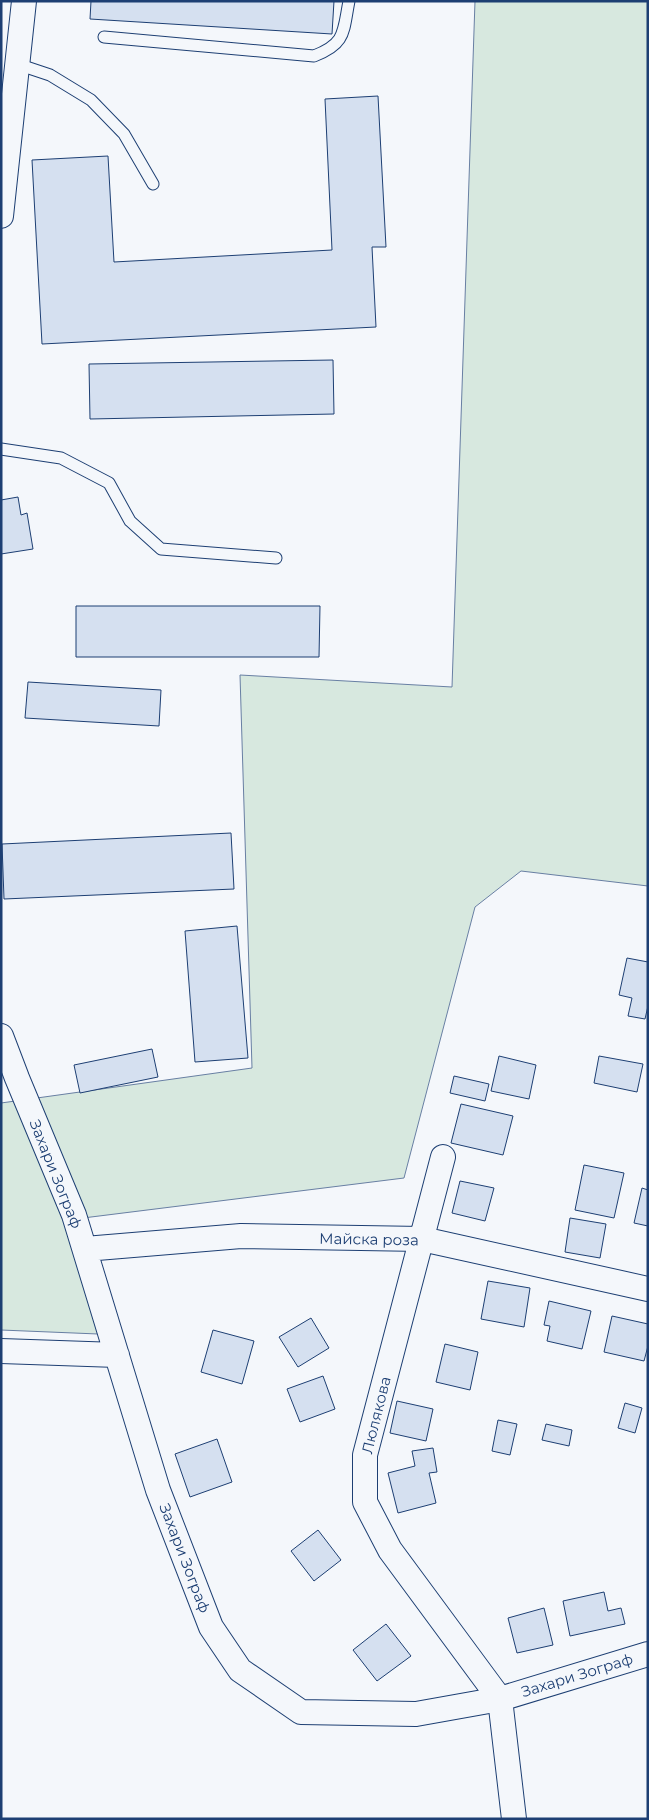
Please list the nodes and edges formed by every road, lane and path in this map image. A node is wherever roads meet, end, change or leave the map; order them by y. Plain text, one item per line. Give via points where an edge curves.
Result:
1 (24, 1) edge
2 (349, 1) edge
3 (104, 37) dead end
4 (17, 64) junction
5 (153, 184) dead end
6 (1, 216) edge
7 (1, 449) edge
8 (276, 558) dead end
9 (1, 1036) edge
10 (443, 1157) dead end
11 (422, 1239) junction
12 (85, 1249) junction
13 (648, 1289) edge
14 (1, 1351) edge
15 (117, 1355) junction
16 (648, 1654) edge
17 (500, 1699) junction
18 (514, 1819) edge

1 - 4 street
2 - 3 lane via 342,36 330,50 314,56
4 - 5 lane via 50,75 91,100 124,134
4 - 6 street
7 - 8 lane via 61,458 108,483 130,521 160,549
9 - 12 street, Захари Зограф
10 - 11 street, Люлякова
11 - 12 street, Майска роза via 241,1236
11 - 13 street, Майска роза
11 - 17 street, Люлякова via 365,1455 365,1502 390,1550
12 - 15 street, Захари Зограф
14 - 15 street
15 - 17 street, Захари Зограф via 158,1490 212,1627 240,1670 302,1712 416,1714
16 - 17 street, Захари Зограф
17 - 18 street

